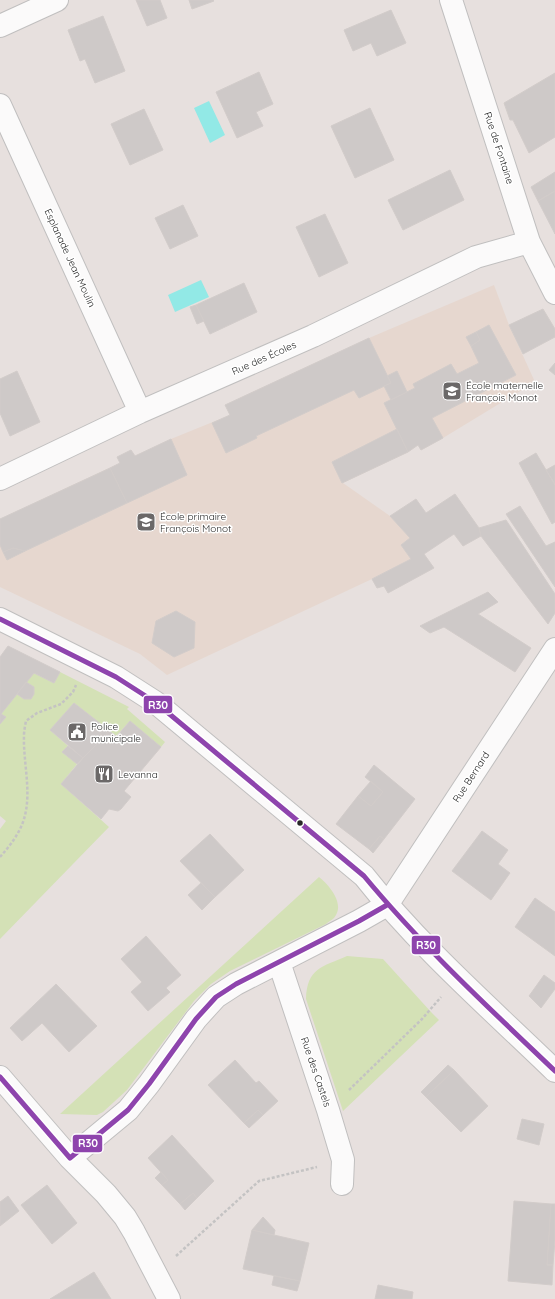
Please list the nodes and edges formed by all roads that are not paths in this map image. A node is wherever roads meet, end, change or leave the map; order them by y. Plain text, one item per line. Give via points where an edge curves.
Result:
1 (57, 0) edge
2 (451, 0) edge
3 (0, 26) edge
4 (0, 105) edge
5 (529, 242) junction
6 (555, 293) edge
7 (140, 412) junction
8 (0, 479) edge
9 (0, 619) edge
10 (555, 649) edge
11 (387, 905) junction
12 (279, 962) junction
13 (555, 1071) edge
14 (0, 1077) edge
15 (70, 1158) junction
16 (342, 1184) dead end
17 (169, 1299) edge

1 - 3 street
2 - 5 street, Rue de Fontaine
4 - 7 street, Esplanade Jean Moulin
5 - 6 street, Rue de Fontaine
5 - 7 street, Rue des Écoles via 476,257 313,336
7 - 8 street, Rue des Écoles
9 - 11 street via 116,677 155,702 364,876
10 - 11 street, Rue Bernard
11 - 12 street
11 - 13 street via 457,977
12 - 15 street via 216,997 196,1019 128,1110
12 - 16 street, Rue des Castels via 343,1160
14 - 15 street
15 - 17 street via 125,1217

